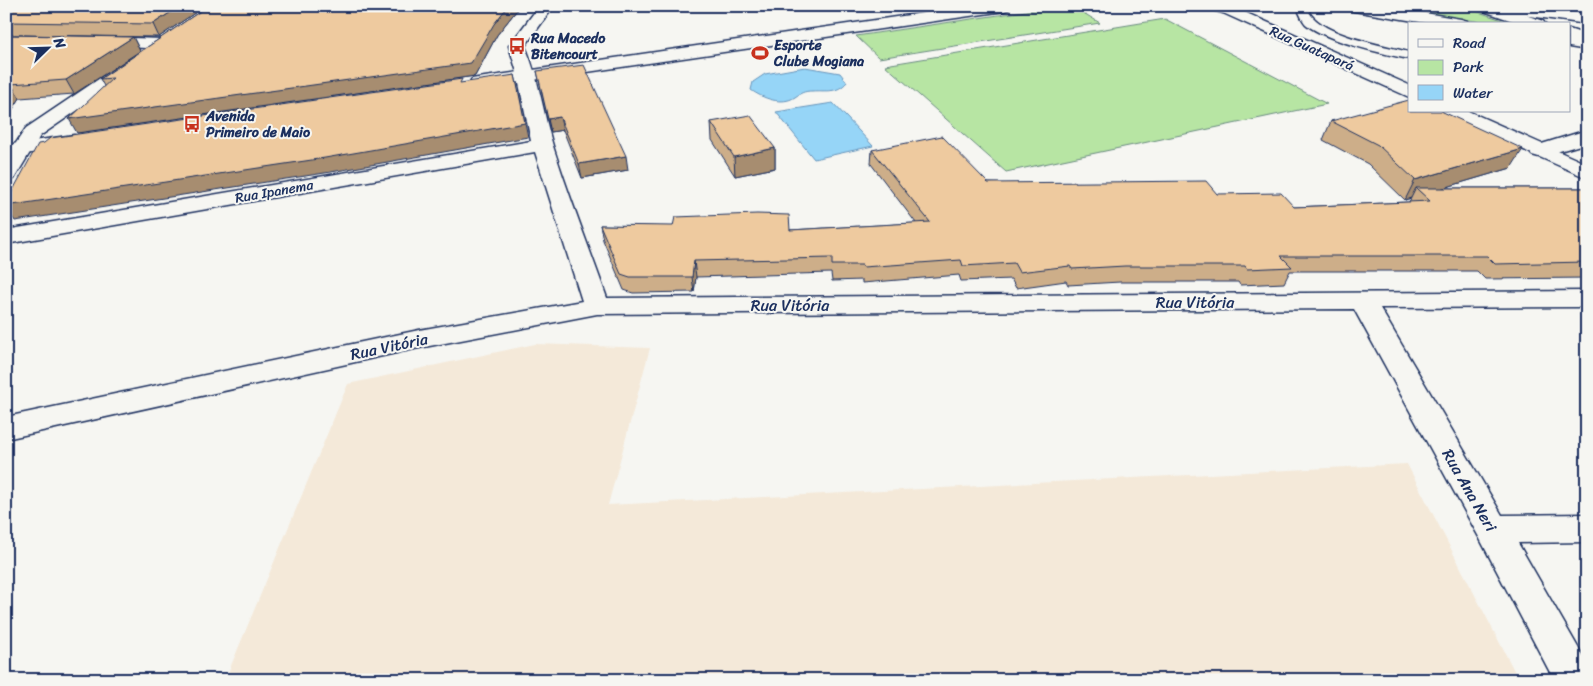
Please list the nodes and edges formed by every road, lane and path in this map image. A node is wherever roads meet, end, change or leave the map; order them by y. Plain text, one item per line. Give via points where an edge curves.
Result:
1 (547, 6) edge
2 (910, 6) edge
3 (1004, 6) edge
4 (1213, 6) edge
5 (1308, 6) edge
6 (1354, 6) edge
7 (1483, 6) edge
8 (1493, 6) edge
9 (1587, 19) edge
10 (1449, 22) edge
11 (1531, 22) edge
12 (179, 33) edge
13 (1570, 34) edge
14 (1587, 40) edge
15 (85, 42) edge
16 (1570, 42) edge
17 (163, 44) junction
18 (1587, 45) edge
19 (1408, 56) edge
20 (524, 68) junction
21 (461, 78) edge
22 (1408, 92) edge
23 (1454, 112) edge
24 (85, 132) edge
25 (1587, 136) edge
26 (17, 141) edge
27 (542, 145) junction
28 (1539, 151) junction
29 (1587, 172) edge
30 (6, 174) edge
31 (6, 237) edge
32 (1587, 299) edge
33 (1363, 301) junction
34 (597, 306) junction
35 (6, 428) edge
36 (1587, 528) edge
37 (1492, 529) junction
38 (1575, 680) edge

1 - 20 street via 517,46
2 - 20 street
3 - 20 street
4 - 22 street, Rua Guatapará
5 - 19 lane via 1304,12 1309,21 1326,30
6 - 10 street
7 - 11 street
8 - 9 street
12 - 17 street
13 - 14 street
15 - 17 street
16 - 18 street
17 - 26 street
20 - 21 street
20 - 27 street
23 - 28 street
24 - 26 street
25 - 28 street
26 - 30 street
27 - 31 street, Rua Ipanema
27 - 34 street
28 - 29 street
32 - 33 street, Rua Vitória
33 - 34 street, Rua Vitória
33 - 37 street, Rua Ana Neri
34 - 35 street, Rua Vitória via 419,339
36 - 37 street
37 - 38 street, Rua Ana Neri

